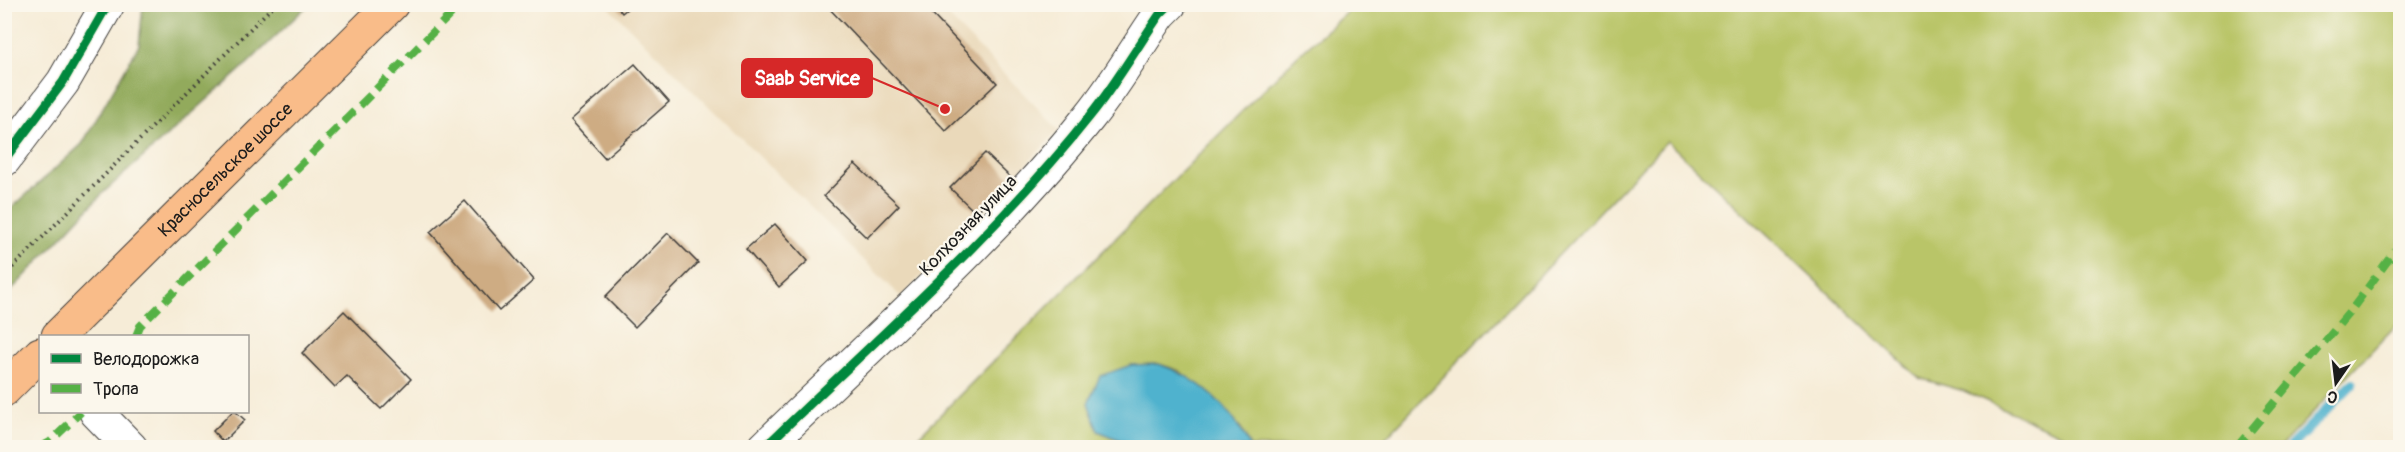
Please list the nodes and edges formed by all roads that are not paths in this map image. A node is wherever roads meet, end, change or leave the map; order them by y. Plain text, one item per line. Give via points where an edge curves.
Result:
1 (108, 4) edge
2 (392, 4) edge
3 (1170, 4) edge
4 (4, 160) edge
5 (59, 335) edge
6 (39, 355) edge
7 (4, 390) edge
8 (98, 413) edge
9 (131, 447) edge
10 (764, 447) edge

1 - 4 street via 63,82
2 - 5 highway, Красносельское шоссе
3 - 10 street, Колхозная улица via 1091,115 1030,185 972,247
6 - 7 highway
8 - 9 street

